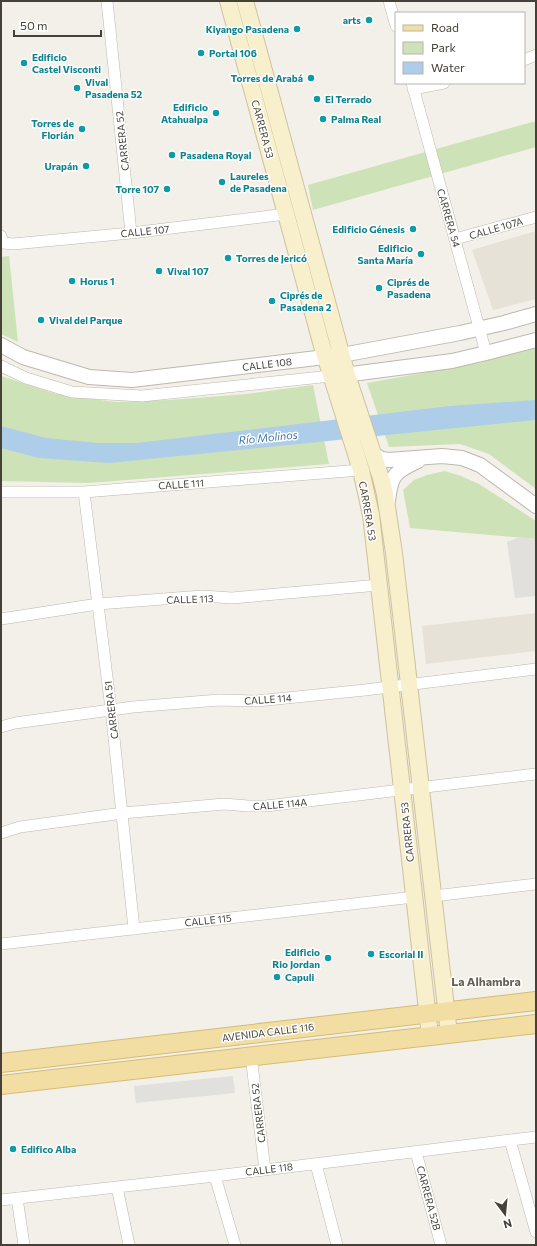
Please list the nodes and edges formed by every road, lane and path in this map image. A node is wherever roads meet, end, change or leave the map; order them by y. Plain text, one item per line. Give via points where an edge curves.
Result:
1 (107, 1) edge
2 (228, 1) edge
3 (245, 1) edge
4 (389, 1) edge
5 (395, 22) edge
6 (536, 55) edge
7 (525, 60) edge
8 (434, 84) edge
9 (413, 86) edge
10 (286, 214) junction
11 (536, 216) edge
12 (131, 233) junction
13 (455, 239) junction
14 (2, 240) edge
15 (536, 314) edge
16 (480, 328) junction
17 (536, 340) edge
18 (1, 345) edge
19 (486, 353) junction
20 (342, 355) junction
21 (325, 357) junction
22 (1, 366) edge
23 (347, 375) junction
24 (331, 376) junction
25 (350, 410) junction
26 (366, 450) junction
27 (424, 458) junction
28 (361, 470) junction
29 (1, 492) edge
30 (84, 492) junction
31 (536, 506) edge
32 (387, 510) junction
33 (379, 585) junction
34 (98, 604) junction
35 (1, 619) edge
36 (536, 668) edge
37 (410, 684) junction
38 (390, 686) junction
39 (111, 709) junction
40 (1, 727) edge
41 (536, 774) edge
42 (422, 788) junction
43 (402, 790) junction
44 (123, 813) junction
45 (1, 833) edge
46 (536, 884) edge
47 (434, 896) junction
48 (414, 897) junction
49 (134, 929) junction
50 (1, 944) edge
51 (536, 1001) edge
52 (447, 1011) junction
53 (427, 1014) junction
54 (536, 1024) edge
55 (449, 1034) junction
56 (430, 1036) junction
57 (251, 1056) junction
58 (1, 1063) edge
59 (1, 1085) edge
60 (536, 1137) edge
61 (510, 1140) junction
62 (416, 1152) junction
63 (316, 1164) junction
64 (265, 1170) junction
65 (215, 1176) junction
66 (116, 1187) junction
67 (17, 1198) junction
68 (1, 1200) edge
69 (536, 1232) edge
70 (24, 1245) edge
71 (129, 1245) edge
72 (235, 1245) edge
73 (337, 1245) edge
74 (441, 1245) edge

1 - 12 street, CARRERA 52
2 - 10 main road, CARRERA 53
3 - 20 main road, CARRERA 53
4 - 5 street
6 - 7 street
8 - 9 street
9 - 13 street, CARRERA 54
10 - 12 street, CALLE 107
10 - 21 main road, CARRERA 53
11 - 13 street, CALLE 107A
12 - 14 street, CALLE 107 via 13,244
13 - 16 street, CARRERA 54
15 - 16 street, CALLE 108
16 - 19 street, CARRERA 54
16 - 20 street, CALLE 108
17 - 19 street, CALLE 108
18 - 21 street, CALLE 108 via 23,358 89,377 132,380
19 - 23 street, CALLE 108 via 452,361
20 - 21 street, CALLE 108
20 - 23 main road, CARRERA 53
21 - 24 main road, CARRERA 53
22 - 24 street, CALLE 108 via 26,378 72,392 142,396
23 - 24 street, CALLE 108
23 - 25 main road, CARRERA 53
24 - 25 main road, CARRERA 53
25 - 26 main road, CARRERA 53
26 - 27 street via 389,460
26 - 28 main road, CARRERA 53
26 - 32 main road, CARRERA 53 via 382,483
27 - 31 street via 462,458 480,465
27 - 32 street via 393,476
28 - 30 street, CALLE 111
28 - 33 main road, CARRERA 53 via 371,515
29 - 30 street, CALLE 111
30 - 34 street, CARRERA 51
32 - 37 main road, CARRERA 53
33 - 34 street, CALLE 113 via 232,598 202,596
33 - 38 main road, CARRERA 53
34 - 35 street, CALLE 113
34 - 39 street, CARRERA 51
36 - 37 street, CALLE 114
37 - 38 street, CALLE 114
37 - 42 main road, CARRERA 53
38 - 39 street, CALLE 114 via 257,701 219,700
38 - 43 main road, CARRERA 53
39 - 40 street, CALLE 114
39 - 44 street, CARRERA 51
41 - 42 street, CALLE 114A
42 - 43 street, CALLE 114A
42 - 47 main road, CARRERA 53
43 - 44 street, CALLE 114A via 266,806 224,804
43 - 48 main road, CARRERA 53
44 - 45 street, CALLE 114A
44 - 49 street, CARRERA 51
46 - 47 street
47 - 52 main road, CARRERA 53
48 - 49 street, CALLE 115
48 - 53 main road, CARRERA 53
49 - 50 street, CALLE 115
51 - 52 main road, AVENIDA CALLE 116
52 - 53 main road, AVENIDA CALLE 116
52 - 55 main road, CARRERA 53
53 - 56 main road, CARRERA 53
53 - 58 main road, AVENIDA CALLE 116
54 - 55 main road
55 - 56 main road
56 - 57 main road
57 - 59 main road
57 - 64 street, CARRERA 52
60 - 61 street, CALLE 118
61 - 62 street, CALLE 118
61 - 69 street
62 - 63 street, CALLE 118
62 - 74 street, CARRERA 52B
63 - 64 street, CALLE 118
63 - 73 street
64 - 65 street, CALLE 118
65 - 66 street, CALLE 118
65 - 72 street
66 - 67 street, CALLE 118
66 - 71 street
67 - 68 street, CALLE 118
67 - 70 street

